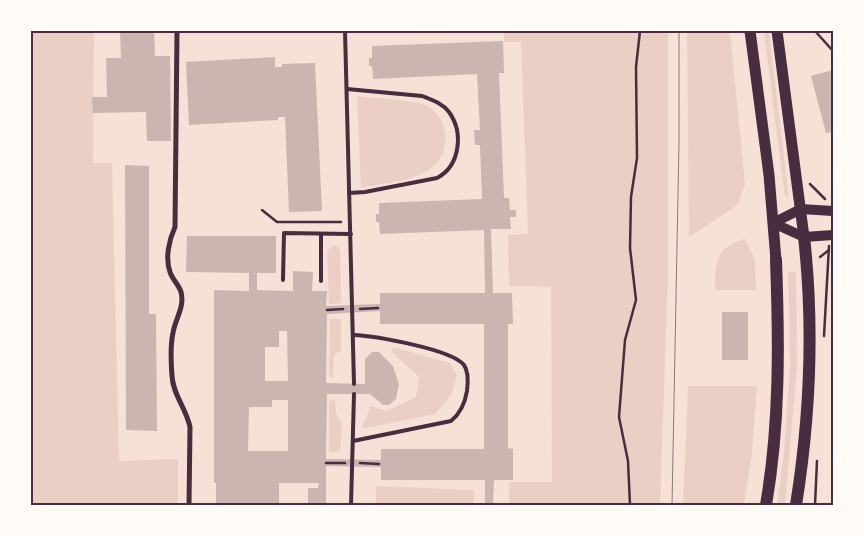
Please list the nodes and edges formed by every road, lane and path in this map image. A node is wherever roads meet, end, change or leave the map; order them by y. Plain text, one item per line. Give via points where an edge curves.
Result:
1 (177, 31) edge
2 (345, 31) edge
3 (640, 31) edge
4 (750, 31) edge
5 (777, 31) edge
6 (816, 31) edge
7 (833, 51) edge
8 (347, 89) junction
9 (349, 193) junction
10 (801, 209) junction
11 (262, 210) dead end
12 (833, 211) edge
13 (350, 222) junction
14 (773, 223) junction
15 (321, 234) junction
16 (351, 234) junction
17 (833, 236) edge
18 (804, 238) junction
19 (776, 260) joint
20 (283, 280) dead end
21 (321, 281) dead end
22 (353, 336) junction
23 (354, 384) dead end
24 (354, 394) dead end
25 (353, 441) junction
26 (189, 505) edge
27 (351, 505) edge
28 (630, 505) edge
29 (766, 505) edge
30 (796, 505) edge

1 - 26 street via 175,227 169,242 168,263 181,292 181,309 172,334 172,376 173,389 190,427
2 - 8 lane
3 - 28 path via 636,67 637,158 630,248 636,300 625,340 619,417 628,461
4 - 14 main road
5 - 10 main road
6 - 7 path
8 - 9 lane
8 - 9 lane via 422,96 433,100 449,113 458,140 452,164 436,178
9 - 13 lane
10 - 12 main road
10 - 14 main road
10 - 18 main road
11 - 13 path via 277,222
13 - 16 lane
14 - 18 main road
14 - 19 main road
15 - 16 lane
15 - 20 lane via 284,233
15 - 21 lane
16 - 22 lane
17 - 18 main road
18 - 30 highway via 808,283 808,386
19 - 29 highway via 778,394
22 - 23 lane
22 - 25 lane via 385,339 454,357 465,367 468,381 464,404 451,421
24 - 25 lane
25 - 27 lane

